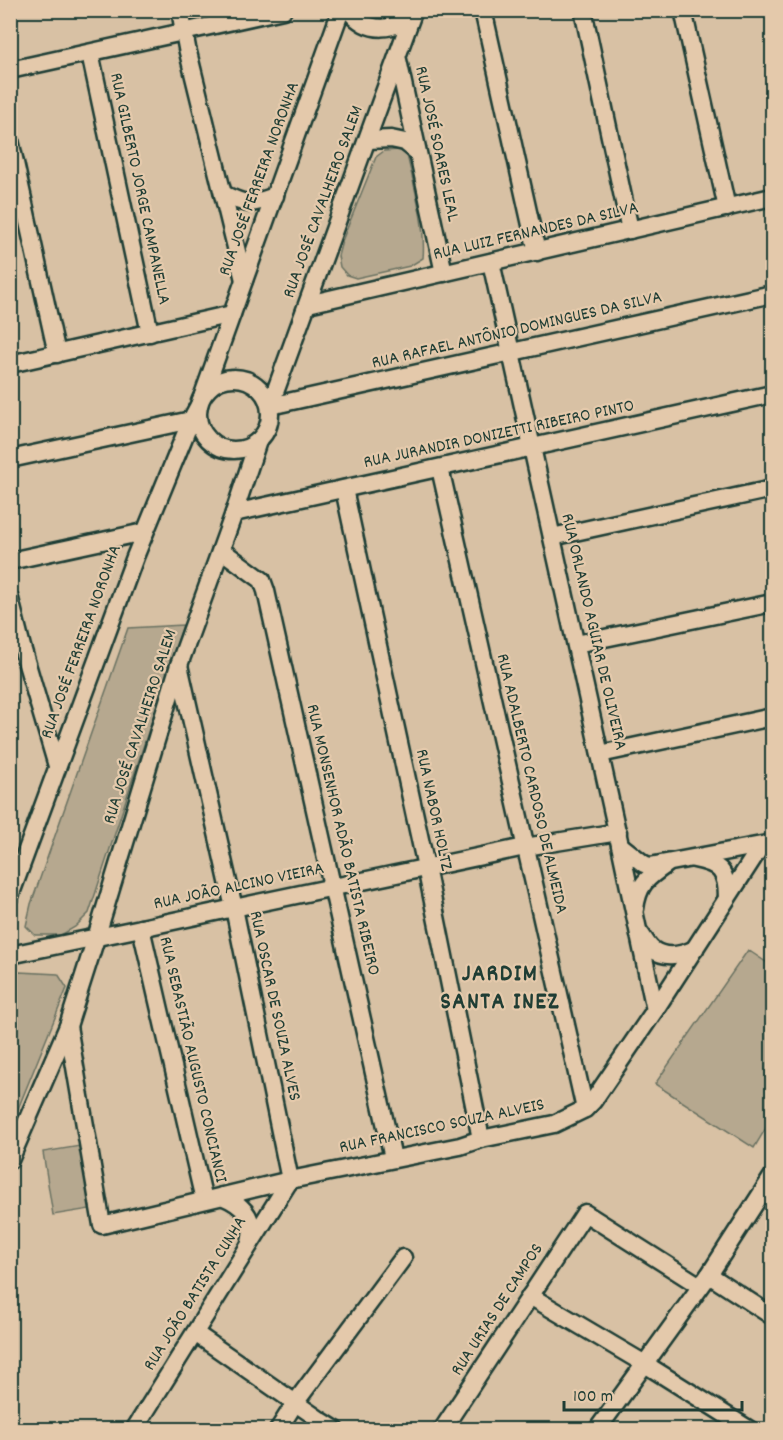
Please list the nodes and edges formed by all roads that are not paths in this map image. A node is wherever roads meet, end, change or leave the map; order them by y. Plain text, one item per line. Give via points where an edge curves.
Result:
1 (180, 10) edge
2 (283, 10) edge
3 (341, 10) edge
4 (349, 10) edge
5 (414, 10) edge
6 (483, 10) edge
7 (583, 10) edge
8 (683, 10) edge
9 (184, 32) junction
10 (90, 53) junction
11 (398, 58) junction
12 (10, 70) edge
13 (10, 140) edge
14 (368, 140) junction
15 (417, 152) junction
16 (223, 194) junction
17 (274, 195) junction
18 (772, 197) edge
19 (727, 208) junction
20 (630, 230) junction
21 (537, 252) junction
22 (491, 262) junction
23 (444, 273) junction
24 (244, 280) junction
25 (772, 294) edge
26 (308, 304) junction
27 (232, 314) junction
28 (150, 333) junction
29 (511, 352) junction
30 (57, 354) junction
31 (10, 364) edge
32 (772, 394) edge
33 (201, 400) junction
34 (270, 406) junction
35 (191, 420) junction
36 (258, 441) junction
37 (532, 447) junction
38 (10, 459) edge
39 (440, 468) junction
40 (344, 489) junction
41 (772, 489) edge
42 (234, 513) junction
43 (144, 532) junction
44 (552, 537) junction
45 (221, 550) junction
46 (10, 561) edge
47 (10, 599) edge
48 (772, 603) edge
49 (576, 644) junction
50 (179, 665) junction
51 (772, 717) edge
52 (600, 754) junction
53 (57, 766) junction
54 (619, 839) junction
55 (767, 844) edge
56 (525, 847) junction
57 (692, 858) junction
58 (667, 863) junction
59 (426, 867) junction
60 (332, 887) junction
61 (10, 896) edge
62 (727, 898) junction
63 (234, 908) junction
64 (634, 911) junction
65 (141, 928) junction
66 (638, 930) junction
67 (96, 938) junction
68 (695, 949) junction
69 (10, 955) edge
70 (655, 1010) junction
71 (68, 1026) junction
72 (585, 1109) junction
73 (481, 1139) junction
74 (393, 1158) junction
75 (10, 1160) edge
76 (772, 1177) edge
77 (290, 1180) junction
78 (222, 1196) junction
79 (204, 1200) junction
80 (102, 1225) joint
81 (250, 1244) junction
82 (403, 1258) dead end
83 (704, 1280) junction
84 (530, 1296) junction
85 (772, 1316) edge
86 (195, 1333) junction
87 (645, 1364) junction
88 (295, 1403) junction
89 (134, 1430) edge
90 (278, 1430) edge
91 (336, 1430) edge
92 (442, 1430) edge
93 (597, 1430) edge
94 (750, 1430) edge

1 - 9 street
2 - 9 street
3 - 17 street, RUA JOSÉ FERREIRA NORONHA
4 - 5 street via 358,20 380,28 402,22
5 - 11 street, RUA JOSÉ CAVALHEIRO SALEM
6 - 21 street
7 - 20 street
8 - 19 street
9 - 10 street
9 - 16 street
10 - 12 street
10 - 28 street, RUA GILBERTO JORGE CAMPANELLA
11 - 14 street, RUA JOSÉ CAVALHEIRO SALEM
11 - 15 street, RUA JOSÉ SOARES LEAL
13 - 30 street
14 - 15 street via 405,142
14 - 26 street, RUA JOSÉ CAVALHEIRO SALEM
15 - 23 street, RUA JOSÉ SOARES LEAL
16 - 17 street via 254,203
16 - 24 street
17 - 24 street, RUA JOSÉ FERREIRA NORONHA
18 - 19 street, RUA LUIZ FERNANDES DA SILVA
19 - 20 street, RUA LUIZ FERNANDES DA SILVA
20 - 21 street, RUA LUIZ FERNANDES DA SILVA
21 - 22 street, RUA LUIZ FERNANDES DA SILVA
22 - 23 street, RUA LUIZ FERNANDES DA SILVA
22 - 29 street, RUA ORLANDO AGUIAR DE OLIVEIRA
23 - 26 street, RUA LUIZ FERNANDES DA SILVA
24 - 27 street, RUA JOSÉ FERREIRA NORONHA
25 - 29 street, RUA RAFAEL ANTÔNIO DOMINGUES DA SILVA
26 - 34 street, RUA JOSÉ CAVALHEIRO SALEM
27 - 28 street
27 - 33 street, RUA JOSÉ FERREIRA NORONHA
28 - 30 street
29 - 34 street, RUA RAFAEL ANTÔNIO DOMINGUES DA SILVA
29 - 37 street, RUA ORLANDO AGUIAR DE OLIVEIRA
30 - 31 street
32 - 37 street, RUA JURANDIR DONIZETTI RIBEIRO PINTO
33 - 34 street via 210,387 236,377 261,389
33 - 35 street, RUA JOSÉ FERREIRA NORONHA
33 - 36 street via 198,418 203,432 218,446 238,450
34 - 36 street via 270,423
35 - 38 street
35 - 43 street, RUA JOSÉ FERREIRA NORONHA
36 - 42 street, RUA JOSÉ CAVALHEIRO SALEM
37 - 39 street, RUA JURANDIR DONIZETTI RIBEIRO PINTO
37 - 44 street, RUA ORLANDO AGUIAR DE OLIVEIRA
39 - 40 street, RUA JURANDIR DONIZETTI RIBEIRO PINTO
39 - 56 street, RUA ADALBERTO CARDOSO DE ALMEIDA
40 - 42 street, RUA JURANDIR DONIZETTI RIBEIRO PINTO
40 - 59 street, RUA NABOR HOLTZ
41 - 44 street
42 - 45 street, RUA JOSÉ CAVALHEIRO SALEM
43 - 46 street
43 - 53 street, RUA JOSÉ FERREIRA NORONHA
44 - 49 street, RUA ORLANDO AGUIAR DE OLIVEIRA
45 - 50 street, RUA JOSÉ CAVALHEIRO SALEM
45 - 60 street, RUA MONSENHOR ADÃO BATISTA RIBEIRO via 262,580 266,591
47 - 53 street
48 - 49 street
49 - 52 street, RUA ORLANDO AGUIAR DE OLIVEIRA
50 - 63 street, RUA OSCAR DE SOUZA ALVES
50 - 67 street, RUA JOSÉ CAVALHEIRO SALEM
51 - 52 street
52 - 54 street, RUA ORLANDO AGUIAR DE OLIVEIRA
53 - 61 street, RUA JOSÉ FERREIRA NORONHA
54 - 56 street, RUA JOÃO ALCINO VIEIRA
54 - 58 street via 644,864
54 - 64 street, RUA ORLANDO AGUIAR DE OLIVEIRA
55 - 57 street
55 - 62 street, RUA FRANCISCO SOUZA ALVEIS
56 - 59 street, RUA JOÃO ALCINO VIEIRA
56 - 72 street, RUA ADALBERTO CARDOSO DE ALMEIDA
57 - 58 street
57 - 62 street via 722,871
58 - 64 street via 646,879
59 - 60 street, RUA JOÃO ALCINO VIEIRA
59 - 73 street, RUA NABOR HOLTZ
60 - 63 street, RUA JOÃO ALCINO VIEIRA
60 - 74 street, RUA MONSENHOR ADÃO BATISTA RIBEIRO
62 - 68 street, RUA FRANCISCO SOUZA ALVEIS
63 - 65 street, RUA JOÃO ALCINO VIEIRA
63 - 77 street, RUA OSCAR DE SOUZA ALVES
64 - 66 street, RUA ORLANDO AGUIAR DE OLIVEIRA
65 - 67 street, RUA JOÃO ALCINO VIEIRA
65 - 79 street, RUA SEBASTIÃO AUGUSTO CONCIANCI
66 - 68 street via 657,952 684,954
66 - 70 street, RUA ORLANDO AGUIAR DE OLIVEIRA
67 - 69 street, RUA JOÃO ALCINO VIEIRA
67 - 71 street, RUA JOSÉ CAVALHEIRO SALEM
68 - 70 street, RUA FRANCISCO SOUZA ALVEIS
70 - 72 street, RUA FRANCISCO SOUZA ALVEIS
71 - 75 street, RUA JOSÉ CAVALHEIRO SALEM
71 - 80 street, RUA JOSÉ CAVALHEIRO SALEM
72 - 73 street, RUA FRANCISCO SOUZA ALVEIS via 554,1124
73 - 74 street, RUA FRANCISCO SOUZA ALVEIS
74 - 77 street, RUA FRANCISCO SOUZA ALVEIS
76 - 83 street
77 - 78 street, RUA FRANCISCO SOUZA ALVEIS
77 - 81 street, RUA JOÃO BATISTA CUNHA
78 - 79 street, RUA FRANCISCO SOUZA ALVEIS
78 - 81 street via 242,1207 250,1219
79 - 80 street, RUA FRANCISCO SOUZA ALVEIS
81 - 86 street, RUA JOÃO BATISTA CUNHA
82 - 88 street
83 - 84 street, RUA URIAS DE CAMPOS via 585,1213
83 - 85 street
83 - 87 street
84 - 87 street
84 - 92 street, RUA URIAS DE CAMPOS
86 - 88 street
86 - 89 street, RUA JOÃO BATISTA CUNHA
87 - 93 street
87 - 94 street
88 - 90 street
88 - 91 street

